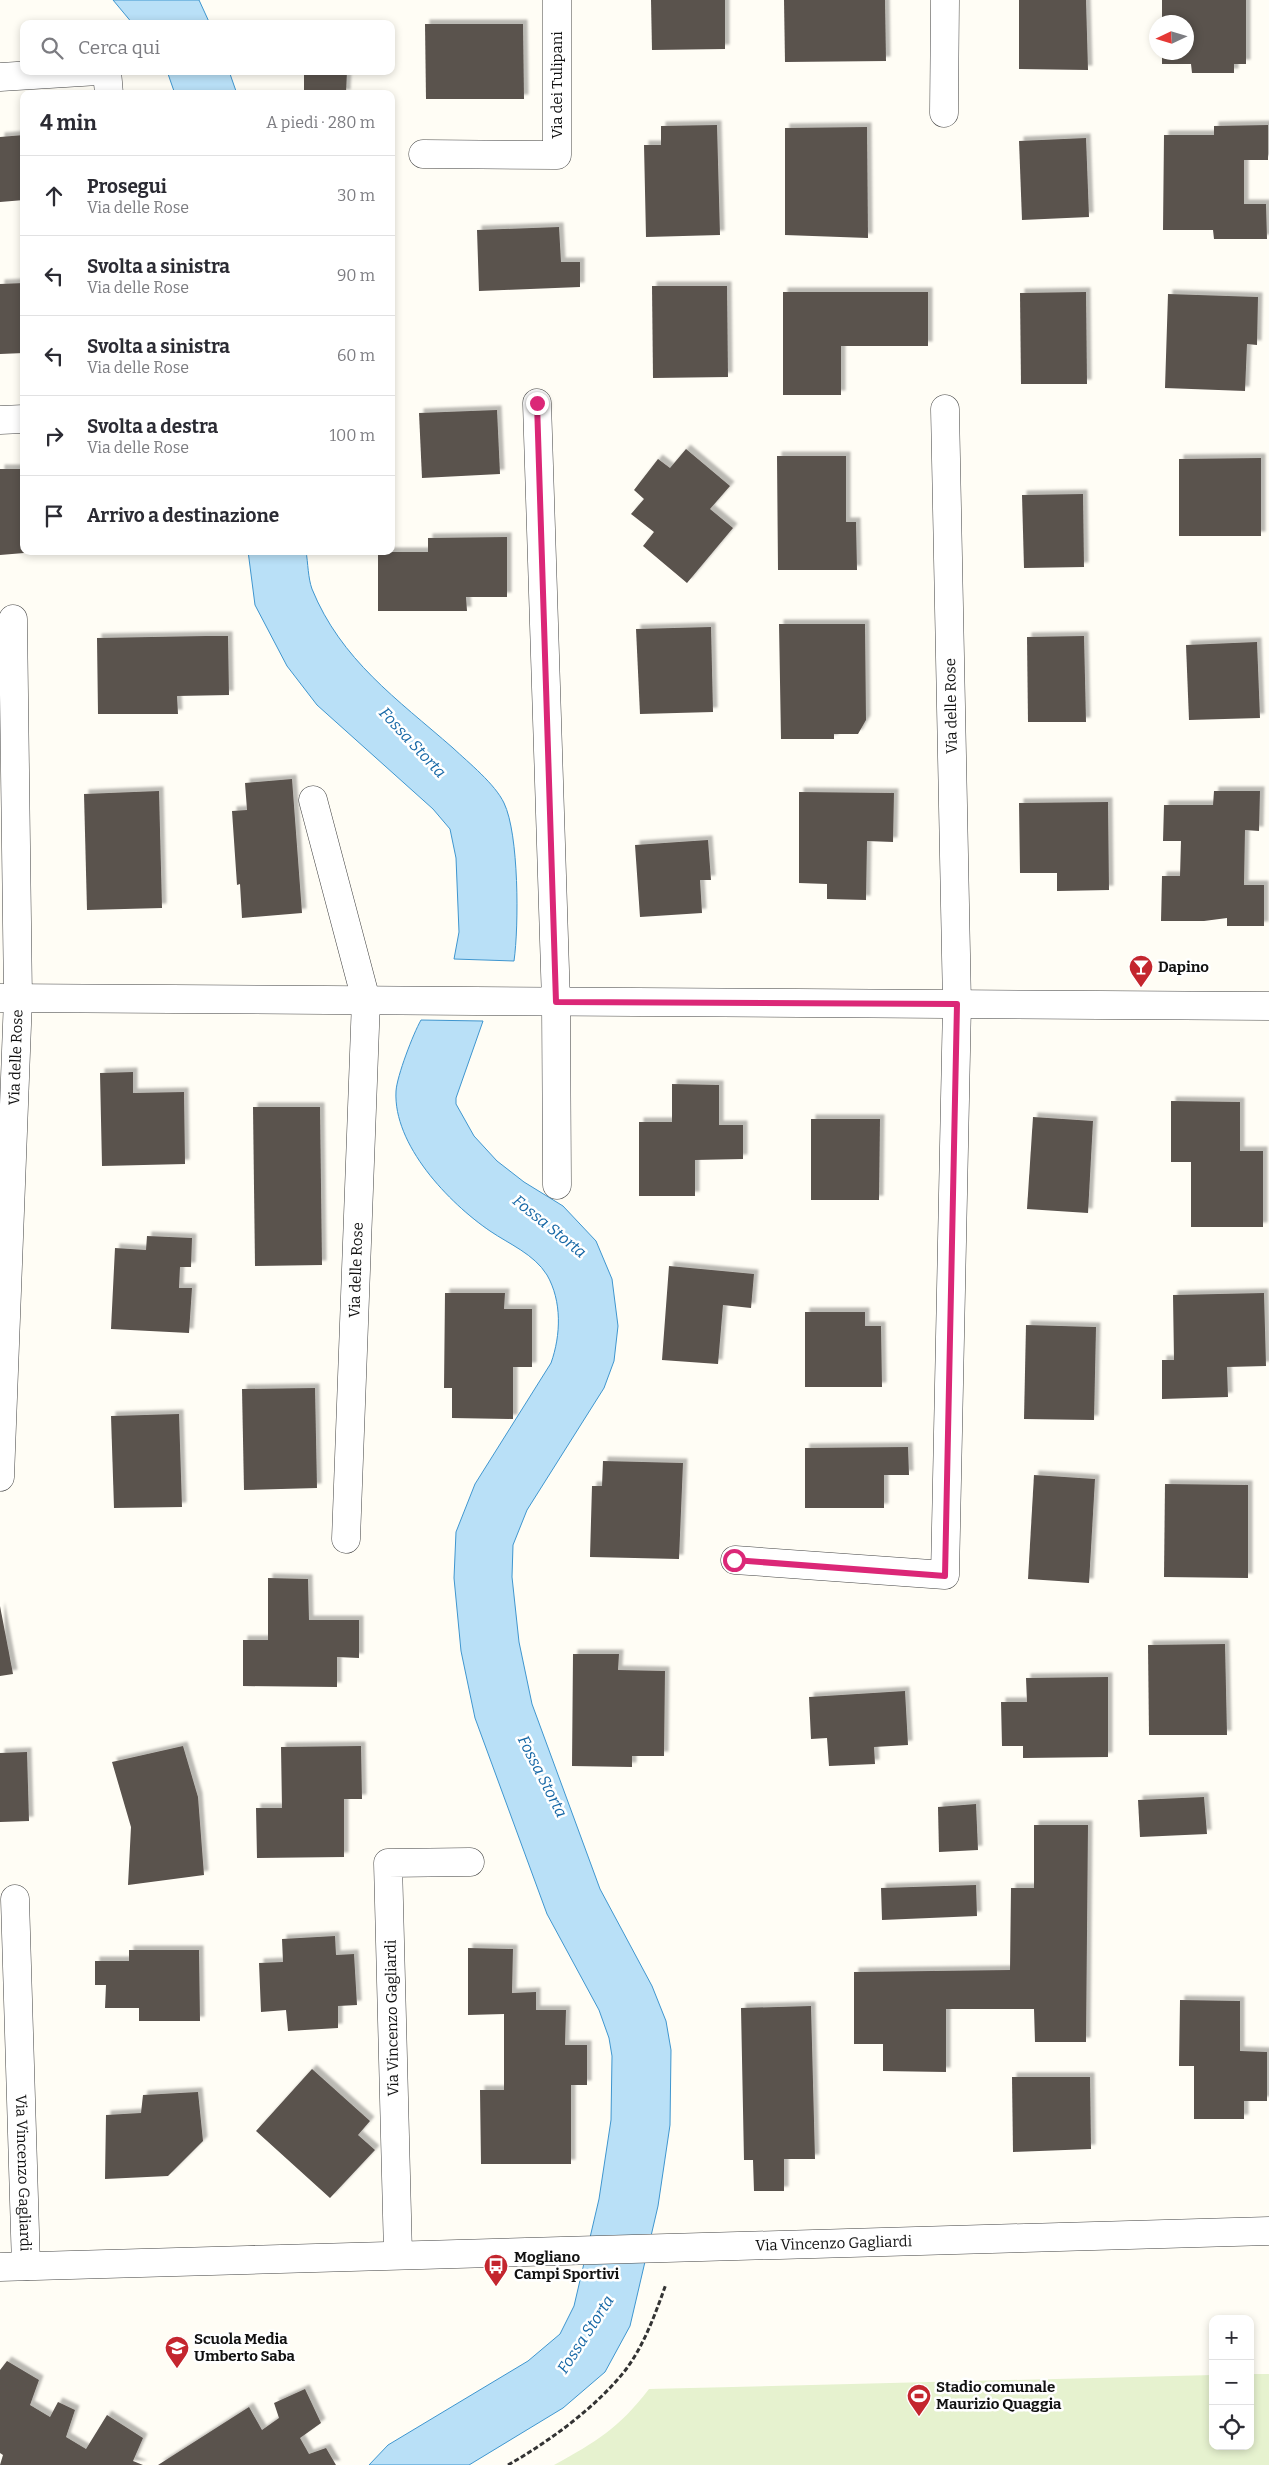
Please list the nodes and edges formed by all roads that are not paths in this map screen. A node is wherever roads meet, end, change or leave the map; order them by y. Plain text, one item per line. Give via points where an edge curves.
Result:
1 (557, 0) edge
2 (945, 0) edge
3 (33, 75) edge
4 (107, 75) edge
5 (0, 77) edge
6 (109, 90) edge
7 (944, 113) dead end
8 (423, 154) dead end
9 (537, 403) dead end
10 (944, 409) dead end
11 (20, 419) edge
12 (0, 420) edge
13 (14, 619) dead end
14 (313, 800) dead end
15 (9, 998) edge
16 (366, 1000) junction
17 (556, 1002) junction
18 (957, 1004) junction
19 (1269, 1006) edge
20 (557, 1185) dead end
21 (0, 1477) edge
22 (346, 1540) dead end
23 (734, 1560) dead end
24 (470, 1862) dead end
25 (15, 1899) dead end
26 (1269, 2231) edge
27 (398, 2254) junction
28 (13, 2266) edge

1 - 8 street, Via dei Tulipani via 557,155
2 - 7 street
3 - 5 street
4 - 6 street
9 - 17 street
10 - 18 street, Via delle Rose
11 - 12 street
13 - 15 street, Via delle Rose
14 - 16 street, Via delle Rose
15 - 16 street, Via delle Rose
15 - 21 street, Via delle Rose
16 - 17 street, Via delle Rose
16 - 22 street, Via delle Rose
17 - 18 street, Via delle Rose
17 - 20 street
18 - 19 street, Via delle Rose
18 - 23 street, Via delle Rose via 945,1576
24 - 27 street, Via Vincenzo Gagliardi via 388,1863
25 - 28 street, Via Vincenzo Gagliardi
26 - 27 street, Via Vincenzo Gagliardi
27 - 28 street, Via Vincenzo Gagliardi

